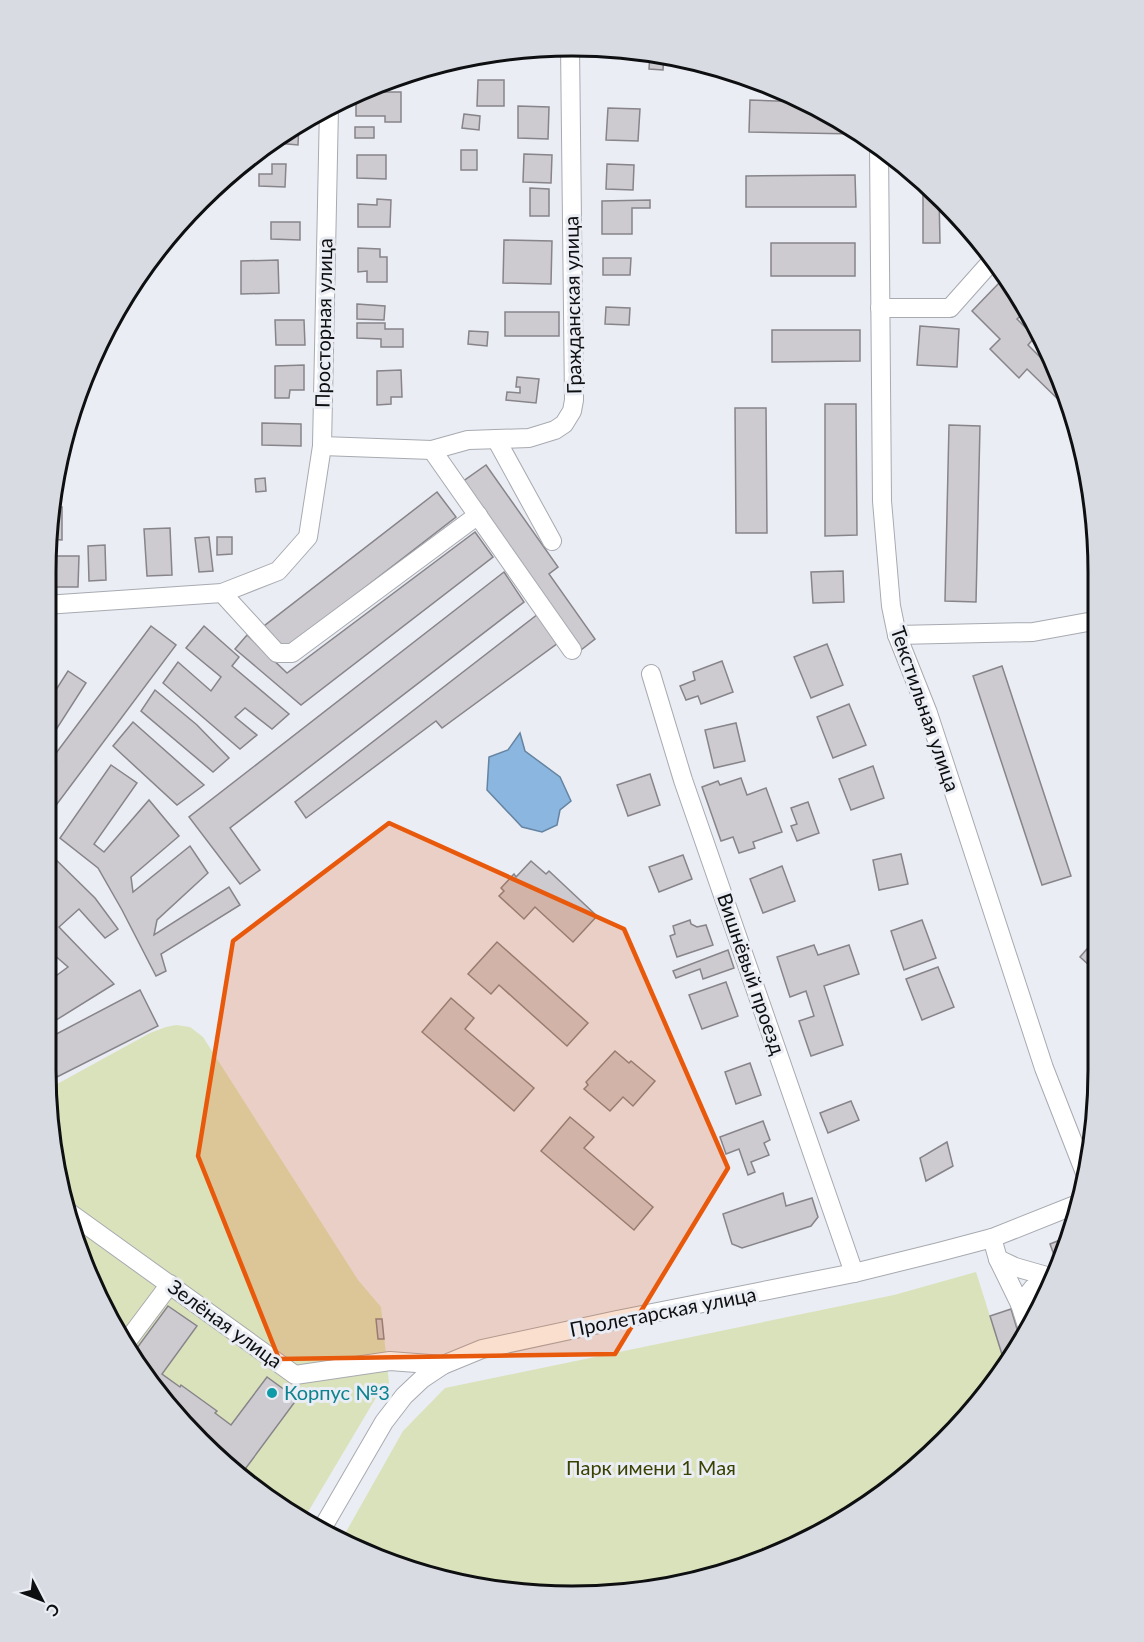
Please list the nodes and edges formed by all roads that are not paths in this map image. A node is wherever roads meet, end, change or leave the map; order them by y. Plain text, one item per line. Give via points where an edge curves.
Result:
1 (570, 56) edge
2 (329, 117) edge
3 (879, 157) edge
4 (987, 266) edge
5 (879, 308) junction
6 (496, 439) junction
7 (322, 446) junction
8 (432, 450) junction
9 (478, 515) junction
10 (552, 541) dead end
11 (222, 593) junction
12 (56, 604) edge
13 (1088, 622) edge
14 (897, 635) junction
15 (572, 650) dead end
16 (651, 674) dead end
17 (1080, 1161) edge
18 (1070, 1207) edge
19 (77, 1218) edge
20 (992, 1238) junction
21 (998, 1259) junction
22 (854, 1273) junction
23 (1046, 1274) edge
24 (1042, 1282) edge
25 (170, 1284) junction
26 (1020, 1304) junction
27 (1024, 1318) edge
28 (130, 1337) edge
29 (443, 1365) junction
30 (325, 1523) edge

1 - 6 street, Гражданская улица via 573,411 555,430 529,438
2 - 7 street, Просторная улица
3 - 5 street, Текстильная улица
4 - 5 street via 950,308
5 - 14 street, Текстильная улица via 882,501
6 - 8 street, Гражданская улица via 468,440
6 - 10 street
7 - 8 street, Гражданская улица
7 - 11 street, Просторная улица via 308,537 278,571
8 - 9 street
9 - 11 street via 292,653 277,653
9 - 15 street
11 - 12 street
13 - 14 street via 1032,632
14 - 17 street, Текстильная улица via 928,713 1044,1068
16 - 22 street, Вишнёвый проезд via 682,780
18 - 20 street, Пролетарская улица
19 - 25 street, Зелёная улица
20 - 21 street
20 - 22 street, Пролетарская улица
21 - 23 street
21 - 26 street
22 - 29 street, Пролетарская улица via 494,1346
24 - 26 street
25 - 28 street
25 - 29 street, Зелёная улица via 295,1375 388,1361
26 - 27 street
29 - 30 street, Пролетарская улица via 422,1378 384,1422

